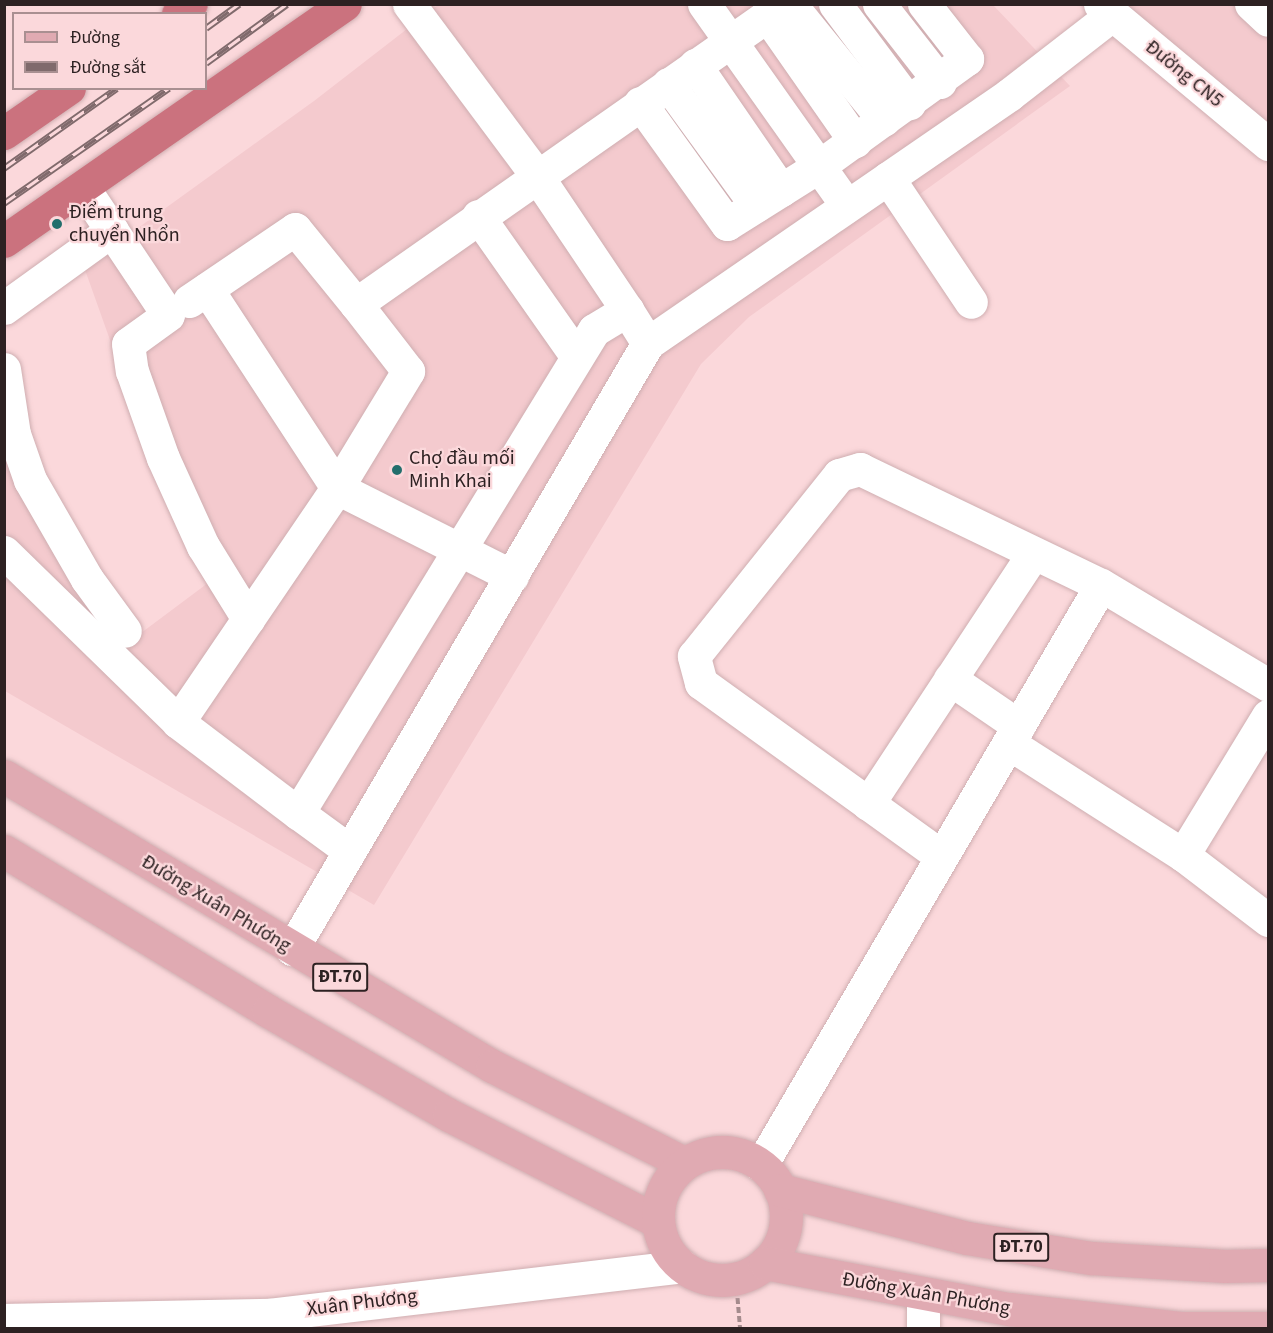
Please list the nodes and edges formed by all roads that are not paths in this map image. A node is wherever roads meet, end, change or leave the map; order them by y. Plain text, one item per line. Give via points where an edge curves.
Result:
1 (345, 4) edge
2 (409, 4) edge
3 (704, 4) edge
4 (835, 4) edge
5 (879, 4) edge
6 (924, 4) edge
7 (1251, 4) edge
8 (771, 10) edge
9 (1106, 10) edge
10 (1269, 20) edge
11 (729, 40) junction
12 (695, 65) junction
13 (940, 82) junction
14 (668, 84) junction
15 (66, 90) edge
16 (640, 103) junction
17 (897, 112) junction
18 (4, 133) edge
19 (855, 141) junction
20 (1269, 144) edge
21 (819, 166) junction
22 (537, 176) junction
23 (888, 178) junction
24 (84, 189) junction
25 (768, 198) junction
26 (848, 206) junction
27 (478, 216) junction
28 (112, 230) junction
29 (4, 241) edge
30 (207, 289) junction
31 (971, 302) dead end
32 (356, 304) junction
33 (4, 308) edge
34 (627, 310) junction
35 (168, 315) junction
36 (648, 343) junction
37 (577, 357) junction
38 (4, 369) edge
39 (337, 488) junction
40 (459, 551) junction
41 (4, 552) edge
42 (1033, 554) junction
43 (512, 576) junction
44 (1101, 585) junction
45 (248, 619) junction
46 (125, 631) dead end
47 (950, 679) junction
48 (1269, 685) edge
49 (1269, 716) edge
50 (177, 722) junction
51 (1015, 735) junction
52 (4, 776) edge
53 (868, 804) junction
54 (298, 813) junction
55 (4, 851) edge
56 (351, 851) junction
57 (1183, 855) junction
58 (941, 856) junction
59 (1269, 920) edge
60 (292, 949) junction
61 (684, 1163) junction
62 (770, 1178) junction
63 (657, 1221) junction
64 (765, 1263) junction
65 (1269, 1265) edge
66 (682, 1266) junction
67 (923, 1295) junction
68 (303, 1319) edge
69 (4, 1320) edge
70 (923, 1329) edge
71 (1269, 1329) edge

1 - 24 highway
2 - 22 street
3 - 11 street
4 - 17 street
5 - 13 street
6 - 13 street via 967,59
7 - 10 street
8 - 11 street
8 - 17 street
8 - 19 street
9 - 20 street, Đường CN5
9 - 23 street via 1010,94
11 - 12 street
11 - 21 street
12 - 14 street
12 - 25 street
13 - 17 street
14 - 16 street
14 - 25 street
15 - 18 highway
16 - 22 street
16 - 25 street via 727,224
17 - 19 street
19 - 21 street
21 - 25 street
21 - 26 street
22 - 27 street
22 - 34 street
23 - 26 street
23 - 31 street
24 - 28 street
24 - 29 highway
26 - 36 street
27 - 32 street
27 - 37 street
28 - 33 street
28 - 35 street
30 - 32 street via 295,229
30 - 35 street
30 - 39 street
32 - 39 street via 408,371
34 - 36 street
34 - 37 street via 594,330
35 - 45 street via 128,344 132,371 163,458 203,546
36 - 43 street
37 - 40 street
38 - 46 street via 14,434 30,480 87,579
39 - 40 street
39 - 45 street
40 - 43 street
40 - 54 street
41 - 50 street
42 - 44 street
42 - 47 street
42 - 53 street via 860,469 839,475 694,656 701,683
43 - 56 street
44 - 48 street
44 - 51 street
45 - 50 street
47 - 51 street
47 - 53 street
49 - 57 street
50 - 54 street
51 - 57 street
51 - 58 street
52 - 60 main road, Đường Xuân Phương / ĐT.70
53 - 58 street
54 - 56 street
55 - 63 main road via 449,1115
56 - 60 street
57 - 59 street
58 - 62 street
60 - 61 main road, Đường Xuân Phương / ĐT.70 via 492,1066
61 - 62 main road via 703,1154 743,1155
61 - 63 main road via 669,1180 660,1199
62 - 64 main road via 786,1220 782,1240
62 - 65 main road, ĐT.70 via 967,1238 1091,1258
63 - 66 main road via 663,1243
64 - 66 main road via 736,1280 714,1281 693,1275
64 - 67 main road, Đường Xuân Phương
66 - 68 street, Xuân Phương
67 - 70 street
67 - 71 main road, Đường Xuân Phương via 1100,1321 1180,1328
68 - 69 street, Xuân Phương via 268,1315

